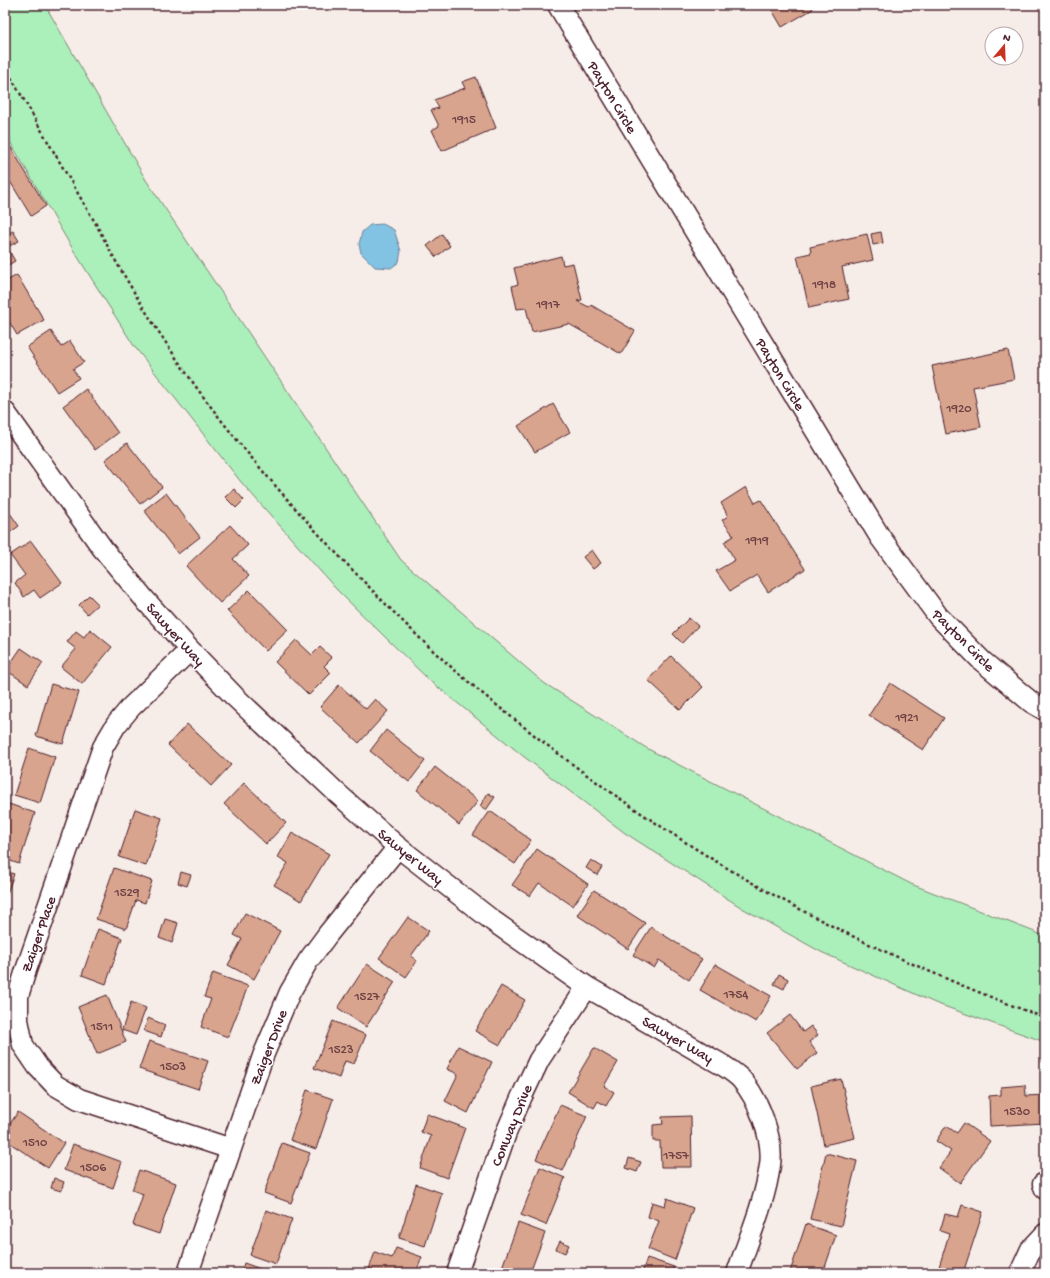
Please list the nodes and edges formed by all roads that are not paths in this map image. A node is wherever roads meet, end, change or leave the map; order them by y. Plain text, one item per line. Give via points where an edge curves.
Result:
1 (558, 5) edge
2 (5, 412) edge
3 (190, 650) junction
4 (1045, 710) edge
5 (398, 847) junction
6 (587, 987) junction
7 (231, 1149) junction
8 (1045, 1234) edge
9 (188, 1273) edge
10 (457, 1273) edge
11 (737, 1273) edge
12 (1020, 1273) edge

1 - 4 street, Payton Circle via 880,537 938,616 982,661 1031,702
2 - 3 street, Sawyer Way via 103,549
3 - 5 street, Sawyer Way via 295,755
3 - 7 street, Zaiger Place via 131,707 103,747 26,970 18,996 18,1020 23,1045 54,1085 80,1100
5 - 6 street, Sawyer Way via 493,921
5 - 7 street, Zaiger Drive via 328,934 290,992 263,1056
6 - 10 street, Conway Drive via 539,1060 522,1096 506,1133
6 - 11 street, Sawyer Way via 724,1066 741,1079 756,1101 768,1134 770,1163 764,1194
7 - 9 street, Zaiger Drive
8 - 12 street via 1031,1249

